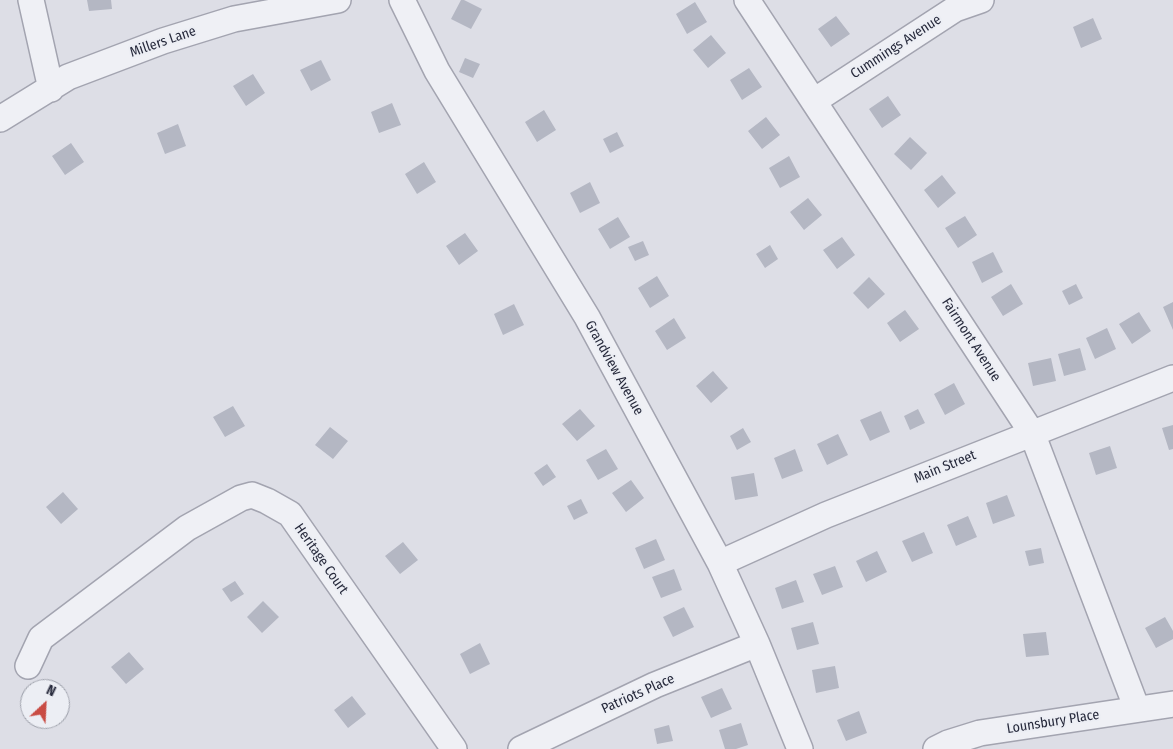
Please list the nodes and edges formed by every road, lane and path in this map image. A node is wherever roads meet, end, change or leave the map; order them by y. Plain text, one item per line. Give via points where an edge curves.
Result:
1 (31, 0) edge
2 (338, 0) edge
3 (402, 0) edge
4 (746, 0) edge
5 (981, 0) edge
6 (51, 88) junction
7 (814, 101) junction
8 (0, 119) edge
9 (1173, 378) edge
10 (1032, 433) junction
11 (720, 563) junction
12 (757, 644) junction
13 (28, 666) dead end
14 (1173, 704) edge
15 (1137, 709) junction
16 (454, 749) edge
17 (521, 749) edge
18 (800, 749) edge
19 (936, 749) edge

1 - 6 street
2 - 6 street, Millers Lane via 234,19 163,41 68,77
3 - 11 street, Grandview Avenue via 436,71 587,317
4 - 7 street, Fairmont Avenue
5 - 7 street, Cummings Avenue via 955,9
6 - 8 street, Millers Lane
7 - 10 street, Fairmont Avenue
9 - 10 street, Main Street
10 - 11 street, Main Street via 826,514
10 - 15 street, Fairmont Avenue
11 - 12 street, Grandview Avenue
12 - 17 street, Patriots Place via 655,685
12 - 18 street, Grandview Avenue
13 - 16 street, Heritage Court via 42,638 188,528 242,498 252,496 290,514
14 - 15 street, Lounsbury Place
15 - 19 street, Lounsbury Place via 980,733

